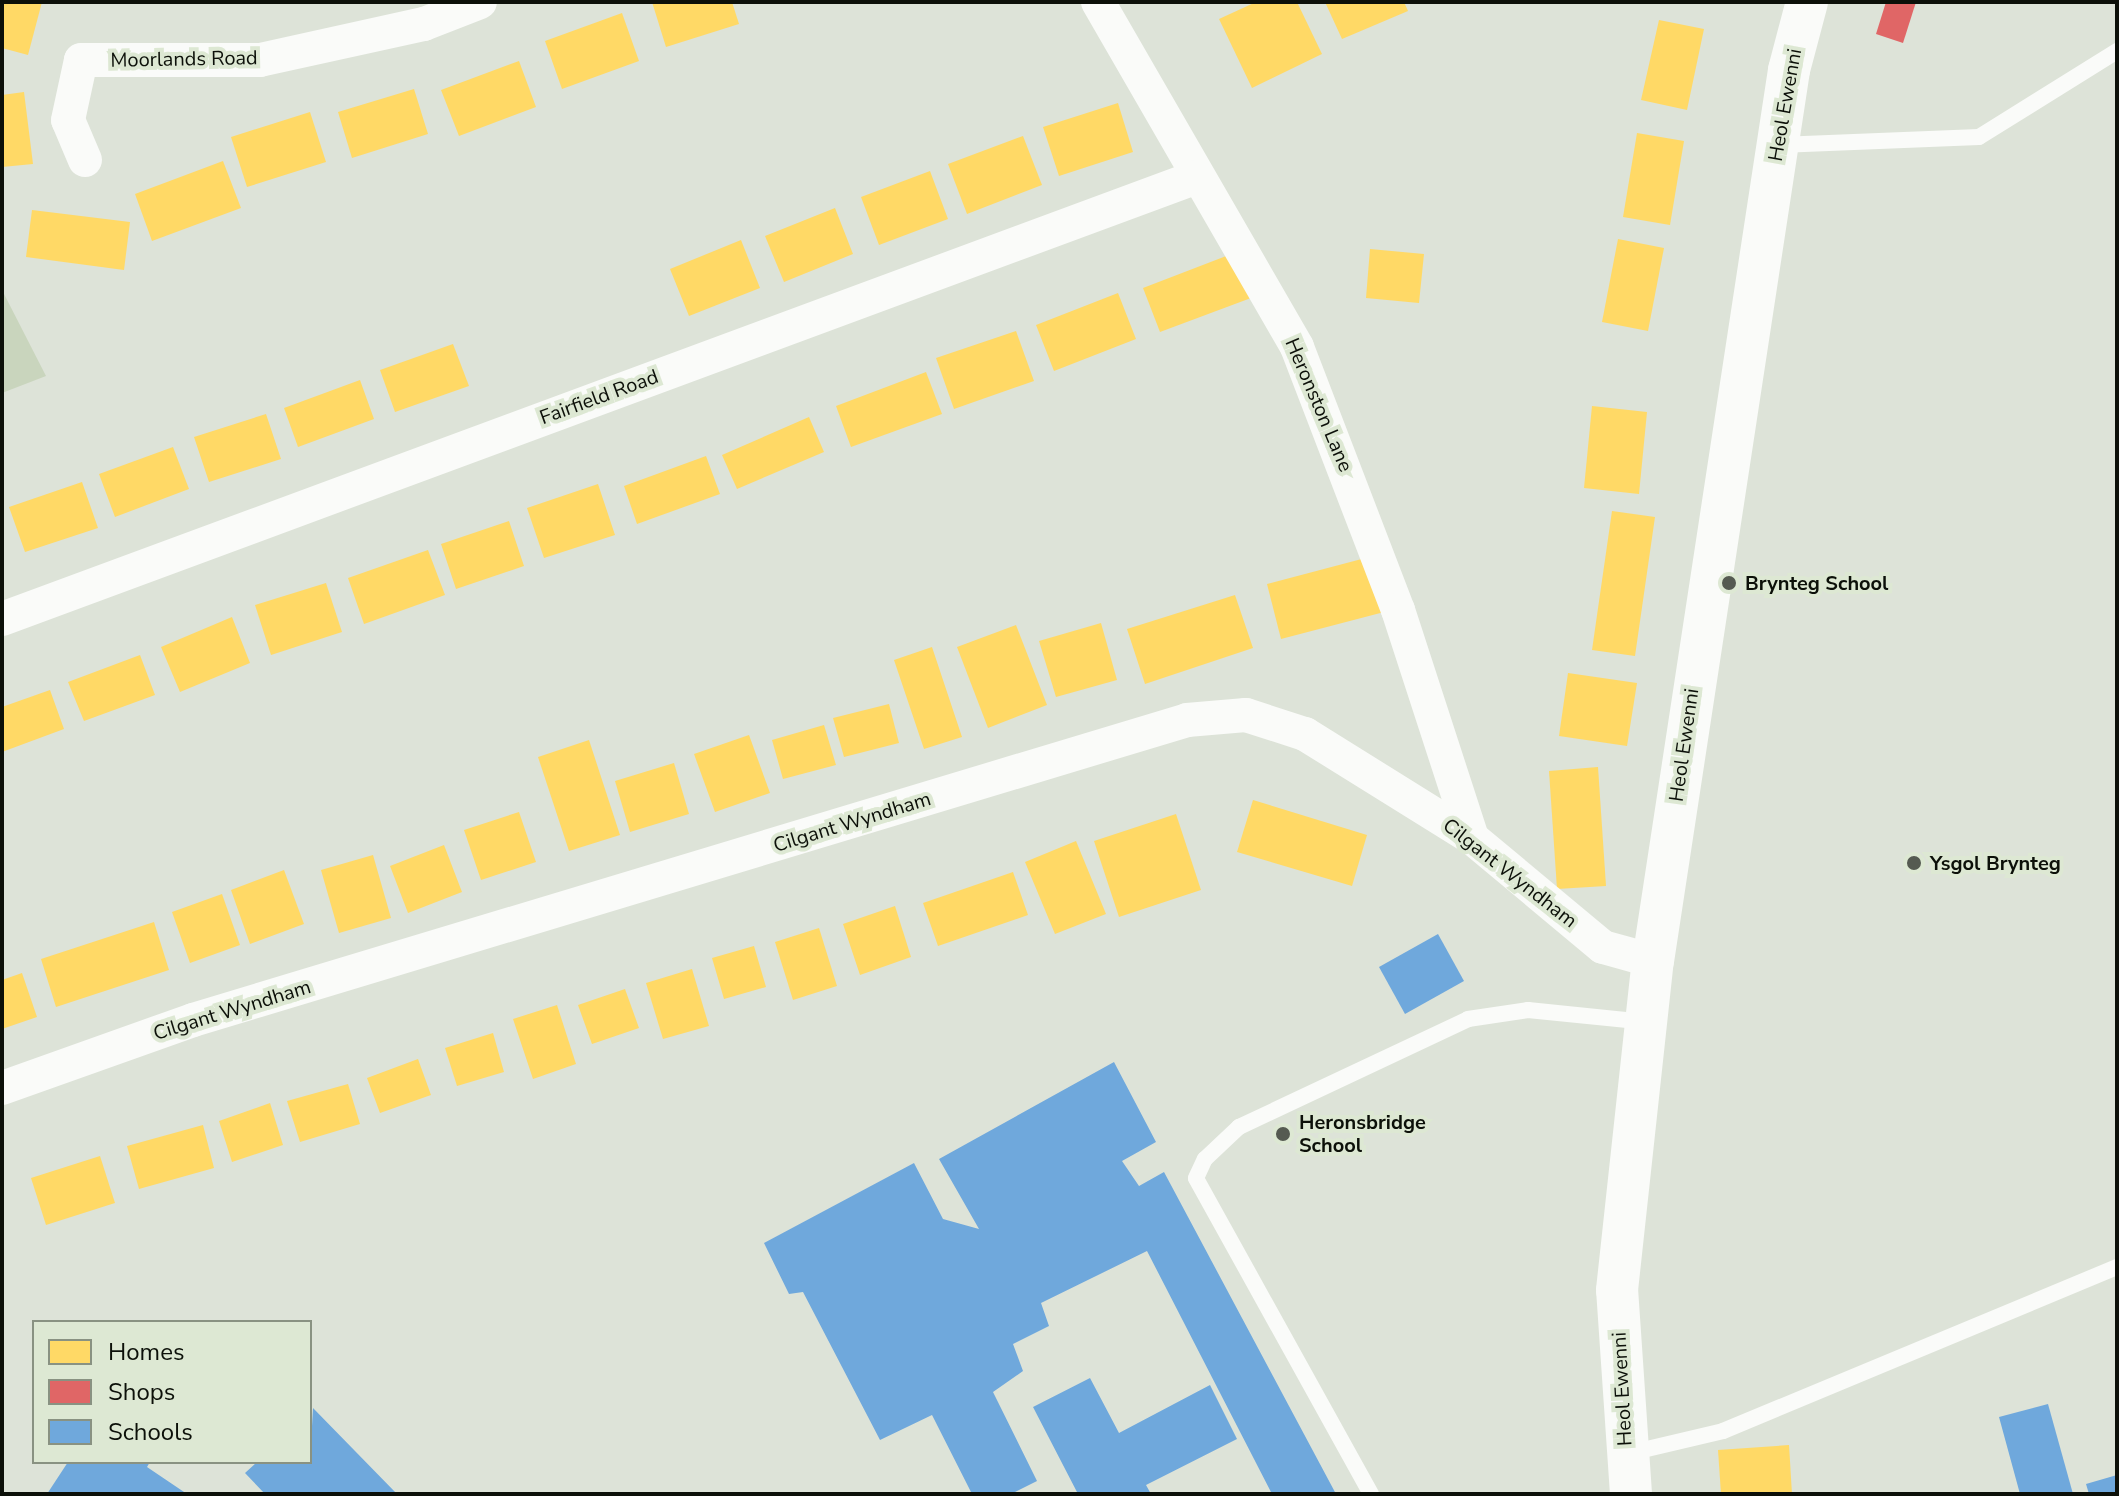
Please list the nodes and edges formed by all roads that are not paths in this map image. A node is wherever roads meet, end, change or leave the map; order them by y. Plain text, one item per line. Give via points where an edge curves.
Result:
1 (480, 2) edge
2 (1807, 2) edge
3 (1106, 4) edge
4 (419, 13) edge
5 (2117, 51) edge
6 (1777, 145) junction
7 (85, 160) dead end
8 (1197, 177) junction
9 (2, 619) edge
10 (1472, 838) junction
11 (1653, 961) junction
12 (1648, 1022) junction
13 (2, 1088) edge
14 (2117, 1267) edge
15 (1628, 1474) edge
16 (1371, 1494) edge

1 - 4 street, Moorlands Road
2 - 6 street, Heol Ewenni
3 - 8 street, Heronston Lane
4 - 7 street, Moorlands Road via 260,60 81,60 68,120
5 - 6 lane via 1979,137
6 - 11 street, Heol Ewenni
8 - 9 street, Fairfield Road
8 - 10 street, Heronston Lane via 1297,347 1398,610
10 - 11 street, Cilgant Wyndham via 1603,947
10 - 13 street, Cilgant Wyndham via 1305,734 1246,715 1187,720 193,1020
11 - 12 street, Heol Ewenni
12 - 15 street, Heol Ewenni via 1617,1290
12 - 16 lane via 1528,1010 1468,1019 1239,1127 1205,1159 1196,1178
14 - 15 lane

